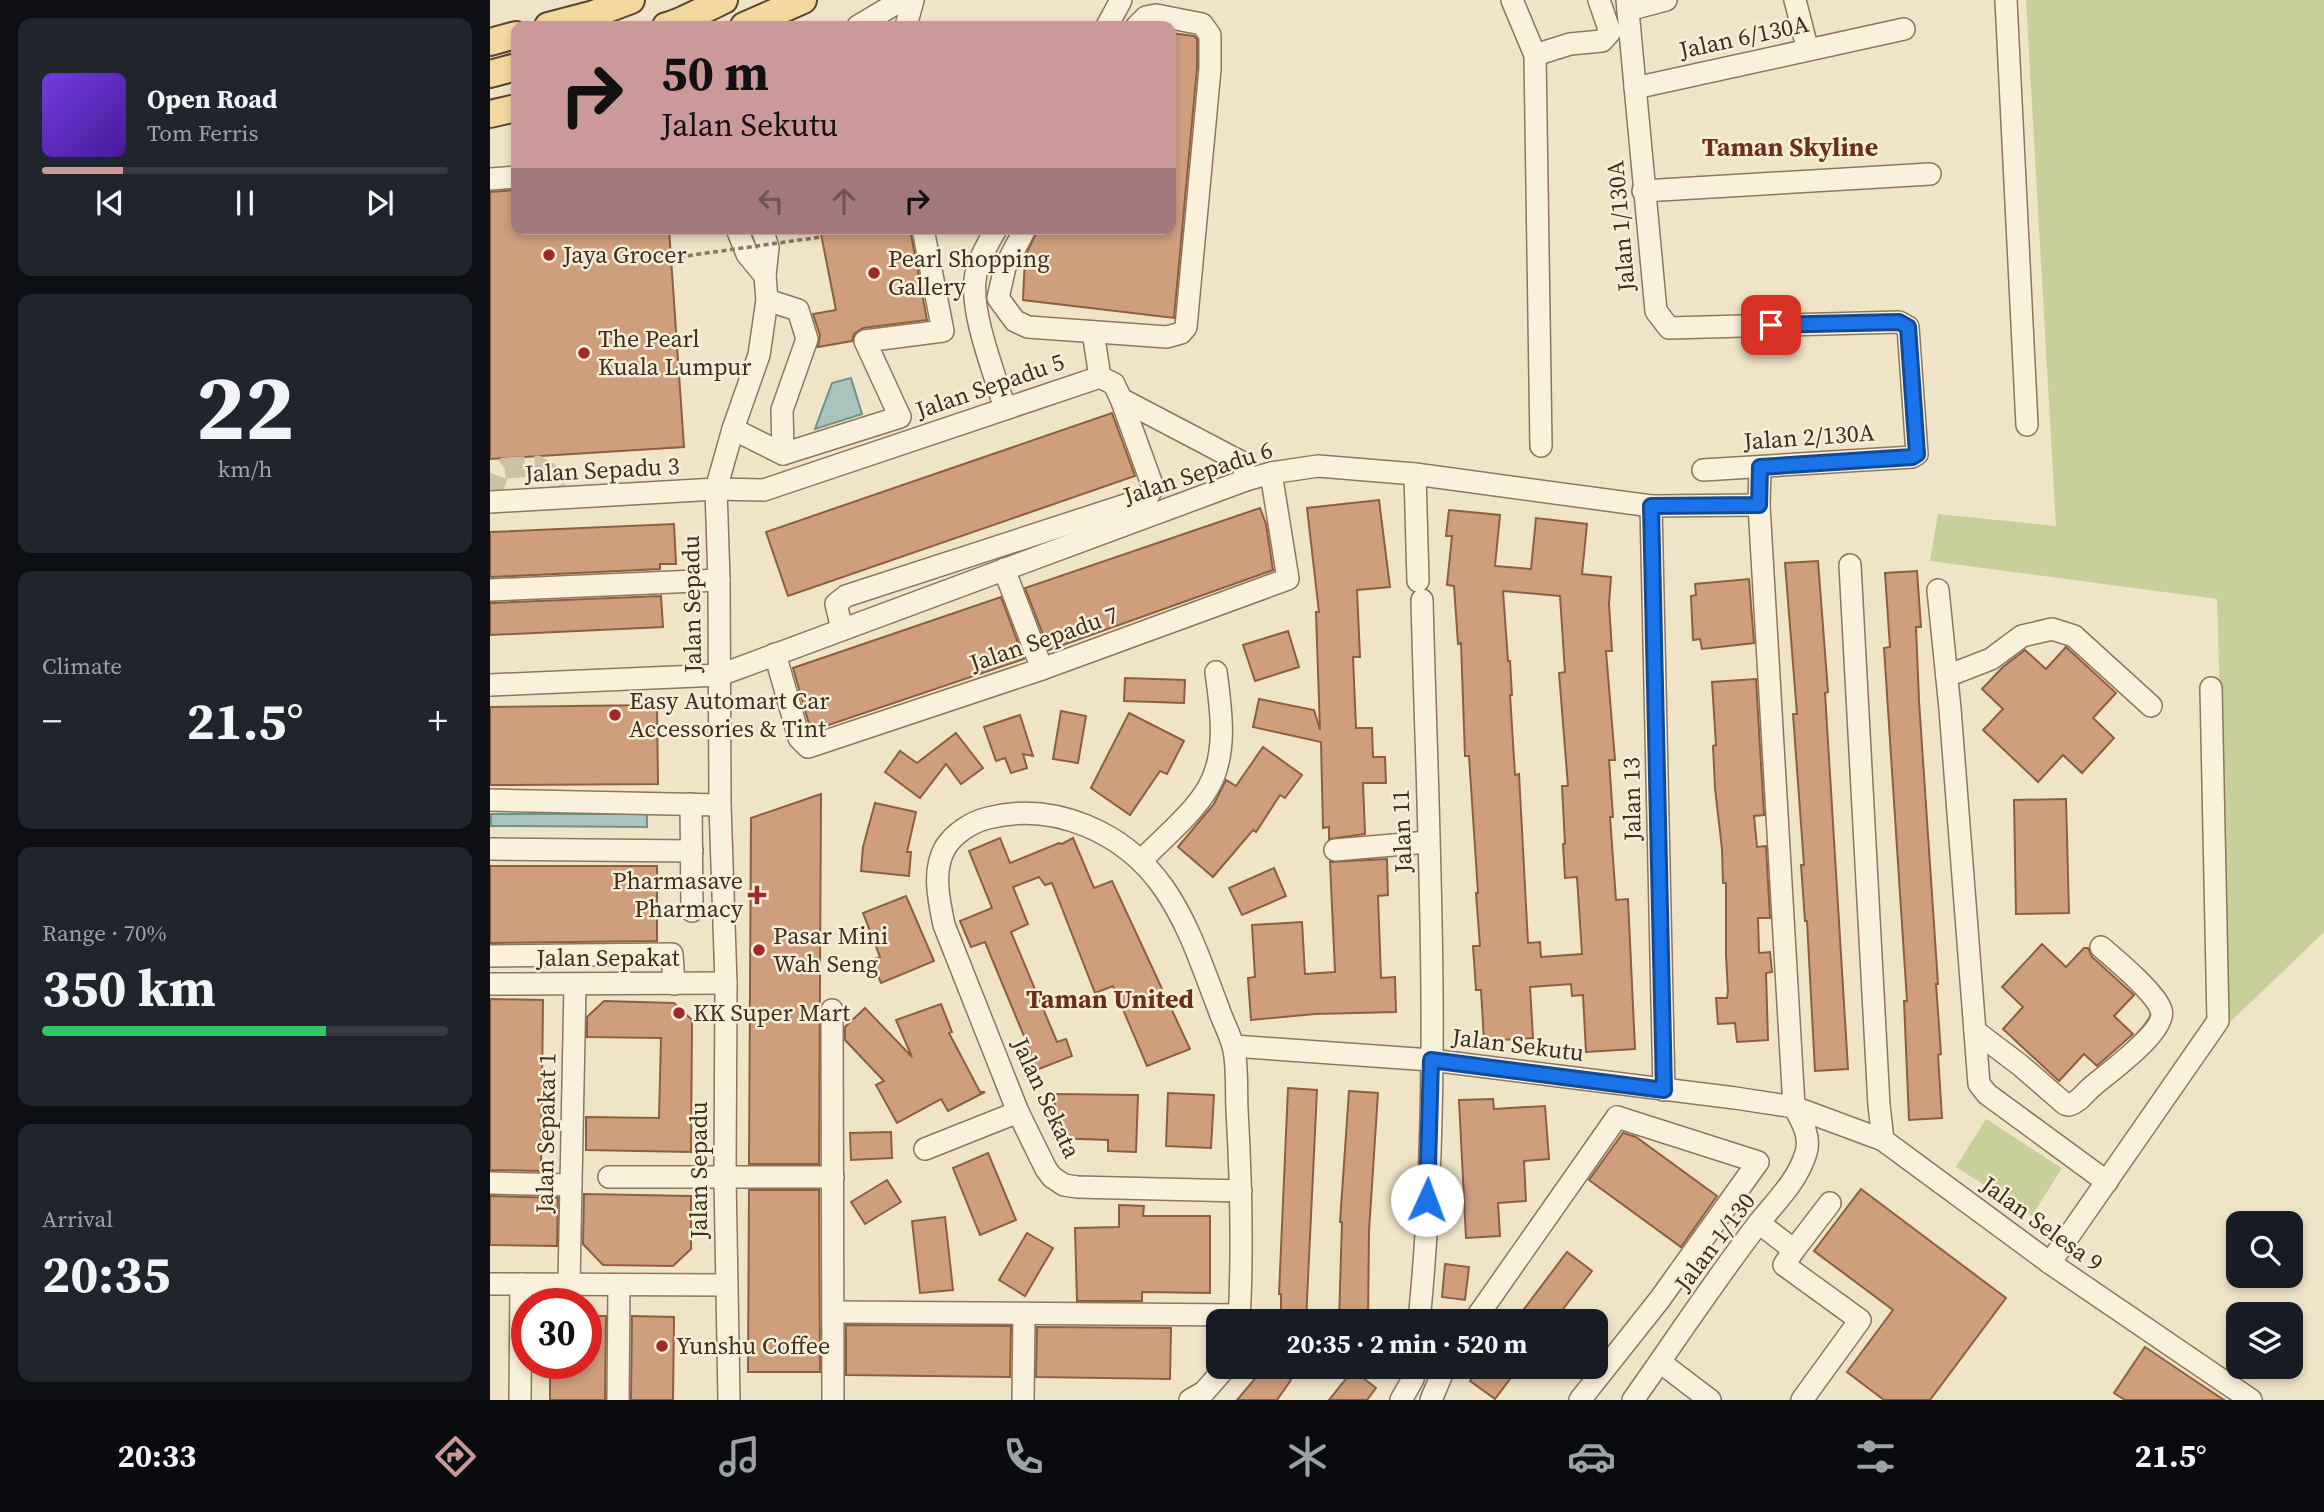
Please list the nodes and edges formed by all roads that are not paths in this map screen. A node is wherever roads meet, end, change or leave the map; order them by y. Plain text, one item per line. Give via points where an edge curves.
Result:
1 (631, 0) edge
2 (724, 0) edge
3 (803, 0) edge
4 (902, 0) edge
5 (913, 0) edge
6 (1121, 0) edge
7 (1512, 0) edge
8 (1599, 0) edge
9 (1666, 0) edge
10 (1795, 0) edge
11 (2006, 0) edge
12 (1627, 5) edge
13 (592, 7) edge
14 (560, 21) edge
15 (680, 21) edge
16 (755, 21) edge
17 (866, 21) edge
18 (907, 21) edge
19 (1110, 21) edge
20 (1142, 21) edge
21 (1904, 29) dead end
22 (511, 36) edge
23 (1805, 38) dead end
24 (490, 42) edge
25 (1535, 55) junction
26 (511, 68) edge
27 (490, 74) edge
28 (1635, 88) junction
29 (511, 109) edge
30 (490, 114) edge
31 (1930, 174) dead end
32 (511, 177) edge
33 (490, 179) edge
34 (1643, 191) junction
35 (739, 235) edge
36 (764, 235) edge
37 (924, 235) edge
38 (993, 235) edge
39 (1023, 235) edge
40 (765, 276) junction
41 (767, 300) junction
42 (1908, 327) joint
43 (1093, 332) junction
44 (1100, 377) junction
45 (1121, 399) junction
46 (1005, 409) junction
47 (2027, 425) dead end
48 (733, 429) junction
49 (1541, 446) dead end
50 (783, 454) junction
51 (1760, 467) junction
52 (1703, 470) dead end
53 (1271, 472) junction
54 (1415, 474) junction
55 (1247, 480) junction
56 (716, 489) junction
57 (490, 502) edge
58 (1759, 505) junction
59 (1651, 506) junction
60 (1850, 565) dead end
61 (1004, 569) junction
62 (719, 580) junction
63 (490, 590) edge
64 (1938, 590) dead end
65 (842, 629) junction
66 (775, 654) junction
67 (1042, 669) junction
68 (1216, 672) dead end
69 (720, 675) junction
70 (1947, 676) junction
71 (490, 685) edge
72 (2211, 688) dead end
73 (2151, 706) dead end
74 (490, 800) edge
75 (691, 804) junction
76 (720, 805) junction
77 (1428, 842) junction
78 (490, 849) edge
79 (1335, 850) dead end
80 (692, 851) junction
81 (1142, 860) junction
82 (692, 911) dead end
83 (2101, 947) dead end
84 (490, 956) edge
85 (726, 983) junction
86 (490, 984) edge
87 (674, 984) junction
88 (575, 985) junction
89 (832, 1010) dead end
90 (1975, 1031) junction
91 (1233, 1046) junction
92 (1431, 1060) junction
93 (1664, 1090) junction
94 (1794, 1107) junction
95 (1018, 1112) junction
96 (1883, 1140) junction
97 (925, 1149) dead end
98 (609, 1177) dead end
99 (725, 1177) junction
100 (833, 1177) junction
101 (2107, 1182) junction
102 (490, 1183) edge
103 (571, 1185) junction
104 (1241, 1191) junction
105 (1830, 1203) dead end
106 (1759, 1223) junction
107 (1794, 1250) junction
108 (2050, 1264) junction
109 (490, 1283) edge
110 (569, 1283) junction
111 (521, 1284) junction
112 (619, 1284) junction
113 (726, 1285) junction
114 (1660, 1299) junction
115 (1239, 1309) edge
116 (1420, 1309) edge
117 (1482, 1309) edge
118 (833, 1312) junction
119 (1024, 1314) junction
120 (1206, 1317) edge
121 (1691, 1319) junction
122 (1660, 1362) junction
123 (1215, 1379) edge
124 (1413, 1379) edge
125 (1443, 1379) edge
126 (1440, 1397) edge
127 (520, 1400) edge
128 (618, 1400) edge
129 (729, 1400) edge
130 (833, 1400) edge
131 (1023, 1400) edge
132 (1190, 1400) edge
133 (1401, 1400) edge
134 (1580, 1400) edge
135 (1633, 1400) edge
136 (1710, 1400) edge
137 (1802, 1400) edge
138 (2251, 1400) edge

1 - 13 main road
2 - 15 main road
3 - 16 main road
4 - 17 street
5 - 18 street
6 - 19 street
7 - 25 street
8 - 25 street via 1610,32 1602,41 1570,44
9 - 12 street
10 - 23 street
11 - 47 street
12 - 28 street, Jalan 1/130A
13 - 14 main road
20 - 43 street via 1156,15 1202,24 1210,35 1186,327 1167,337
21 - 28 street, Jalan 6/130A
22 - 24 main road
25 - 49 street
26 - 27 main road
28 - 34 street, Jalan 1/130A
29 - 30 main road
31 - 34 street
32 - 33 street
34 - 42 street, Jalan 1/130A via 1656,311 1669,328 1899,322
35 - 40 street via 747,254
36 - 40 street, Jalan Sepadu via 768,247
37 - 50 street via 943,331 865,341 900,416
38 - 46 street via 975,281 978,314
39 - 43 street via 1005,267 998,298 1015,321 1028,327
40 - 41 street, Jalan Sepadu
41 - 48 street, Jalan Sepadu via 759,355
41 - 50 street via 798,310 807,339 782,410
42 - 51 street, Jalan 2/130A via 1917,454
43 - 44 street
44 - 45 street, Jalan Sepadu 5 via 1114,384
44 - 46 street, Jalan Sepadu 5
45 - 55 street, Jalan Sepadu 5 via 1243,463
45 - 65 street via 1153,487 1147,498 846,596 836,604
46 - 56 street, Jalan Sepadu 5 via 764,490
48 - 50 street
48 - 56 street, Jalan Sepadu
51 - 52 street, Jalan 2/130A
51 - 58 street, Jalan 1/130
53 - 54 street, Jalan Sepadu 6 via 1318,466
53 - 55 street, Jalan Sepadu 6
53 - 67 street, Jalan Sepadu 7 via 1288,579
54 - 59 street, Jalan Sepadu 6
54 - 77 street, Jalan 11
55 - 61 street, Jalan Sepadu 6
56 - 57 street, Jalan Sepadu 3
56 - 62 street, Jalan Sepadu
58 - 59 street, Jalan Sepadu 6
58 - 94 street, Jalan 1/130
59 - 93 street, Jalan 13
60 - 96 street
61 - 65 street, Jalan Sepadu 6
61 - 67 street
62 - 63 street
62 - 69 street, Jalan Sepadu
64 - 70 street
65 - 66 street, Jalan Sepadu 6
66 - 67 street, Jalan Sepadu 7 via 799,738 808,747
66 - 69 street, Jalan Sepadu 6
68 - 81 street via 1222,717 1219,755 1208,788
69 - 71 street, Jalan Sepadu 6
69 - 76 street, Jalan Sepadu
70 - 73 street via 1991,659 2022,636 2052,629 2074,636
70 - 90 street
72 - 101 street via 2218,1021
74 - 75 street
75 - 76 street
75 - 80 street
76 - 85 street, Jalan Sepadu
77 - 79 street
77 - 92 street, Jalan 11
78 - 80 street
80 - 82 street
81 - 91 street, Jalan Sekata via 1184,920
81 - 95 street, Jalan Sekata via 1097,831 1049,815 1007,813 982,820 960,831 946,847 938,881 944,925
83 - 90 street via 2152,996 2162,1016 2121,1065 2076,1103 2065,1104
84 - 87 street via 672,954
85 - 87 street, Jalan Sepakat
85 - 99 street, Jalan Sepadu
86 - 88 street, Jalan Sepakat
87 - 88 street, Jalan Sepakat
88 - 103 street, Jalan Sepakat 1
89 - 100 street
90 - 101 street via 1983,1091
91 - 92 street, Jalan Sekutu
91 - 104 street, Jalan Sekata
92 - 93 street, Jalan Sekutu
92 - 116 street, Jalan 11
93 - 94 street, Jalan Sekutu
94 - 96 street, Jalan Selesa 9
94 - 106 street, Jalan 1/130 via 1804,1126 1807,1151 1789,1188
95 - 97 street
95 - 104 street, Jalan Sekata via 1046,1169 1065,1185
96 - 108 street, Jalan Selesa 9
98 - 99 street
99 - 100 street
99 - 113 street, Jalan Sepadu
100 - 118 street
101 - 108 street
102 - 103 street
103 - 110 street, Jalan Sepakat 1
104 - 115 street, Jalan Sekata
105 - 107 street
106 - 107 street
106 - 121 street, Jalan 1/130
107 - 137 street via 1784,1265 1860,1320
108 - 138 street, Jalan Selesa 9
109 - 111 street
110 - 111 street
110 - 112 street
111 - 127 street
112 - 113 street
112 - 128 street
113 - 129 street, Jalan Sepadu
114 - 117 street via 1758,1162 1617,1116
114 - 121 street
114 - 134 street
118 - 119 street
118 - 130 street
119 - 120 street
119 - 131 street
121 - 122 street, Jalan 1/130
122 - 135 street, Jalan 1/130
122 - 136 street
123 - 132 street
124 - 133 street
125 - 126 street

